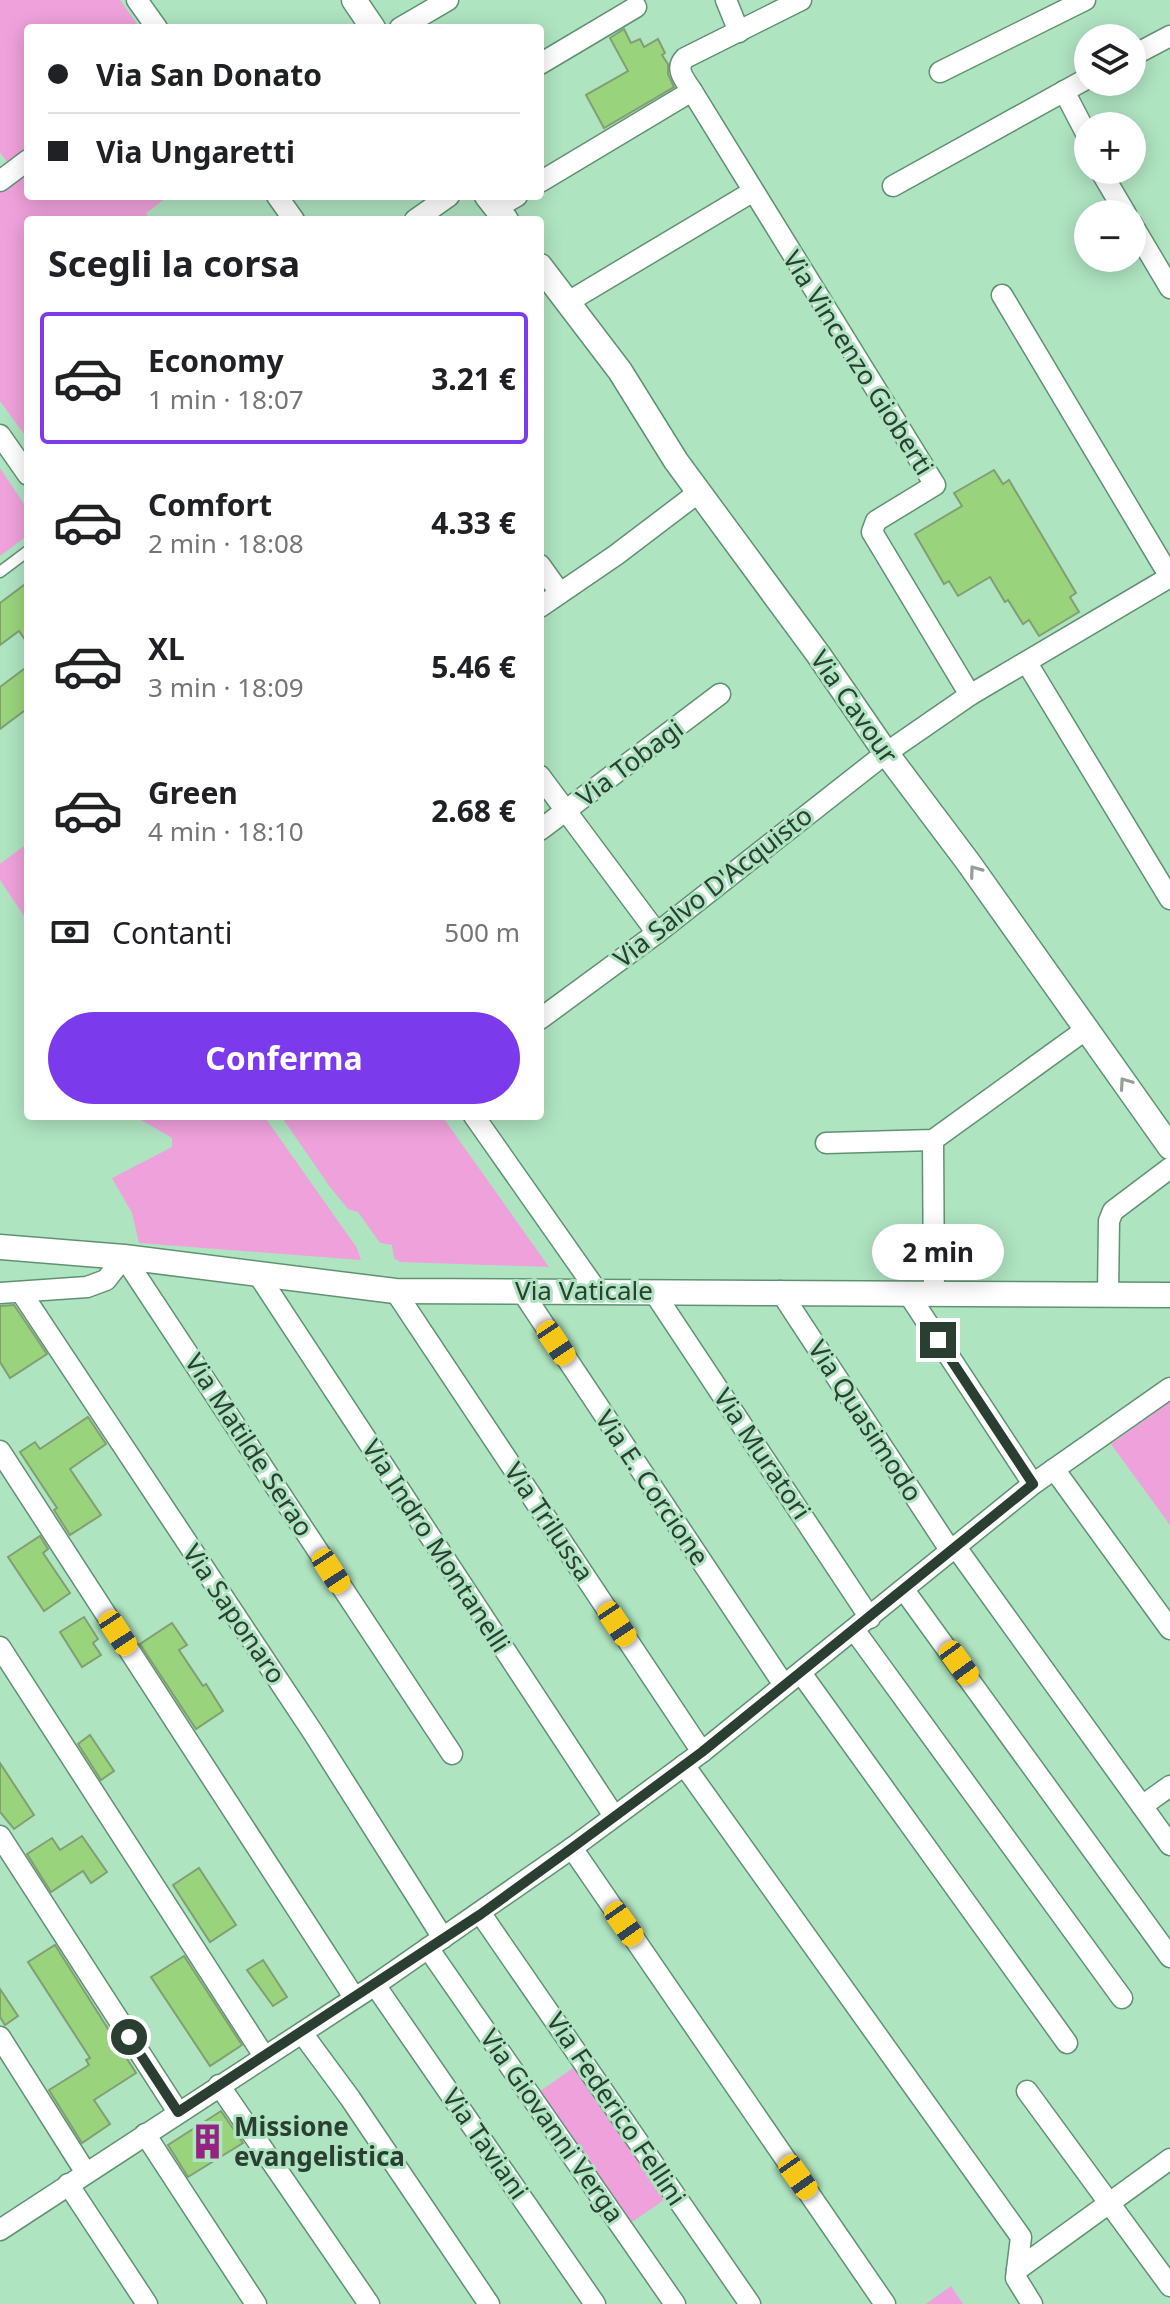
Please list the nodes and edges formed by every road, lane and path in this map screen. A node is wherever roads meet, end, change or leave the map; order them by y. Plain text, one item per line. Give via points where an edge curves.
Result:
1 (137, 0) edge
2 (354, 0) edge
3 (448, 0) edge
4 (726, 0) edge
5 (801, 0) edge
6 (1085, 0) edge
7 (636, 7) dead end
8 (154, 24) edge
9 (370, 24) edge
10 (407, 24) edge
11 (739, 32) junction
12 (1170, 36) edge
13 (1146, 49) edge
14 (544, 62) edge
15 (940, 72) dead end
16 (1074, 86) edge
17 (692, 91) junction
18 (1064, 91) junction
19 (1075, 112) edge
20 (24, 163) edge
21 (544, 180) edge
22 (0, 181) edge
23 (893, 186) dead end
24 (752, 192) junction
25 (443, 200) edge
26 (421, 216) edge
27 (1146, 248) edge
28 (544, 271) edge
29 (1170, 288) edge
30 (1002, 295) dead end
31 (568, 302) junction
32 (0, 435) edge
33 (20, 448) edge
34 (699, 492) junction
35 (24, 554) edge
36 (544, 571) edge
37 (0, 572) edge
38 (1170, 577) edge
39 (560, 593) junction
40 (544, 604) edge
41 (1027, 663) junction
42 (720, 694) dead end
43 (970, 695) junction
44 (886, 753) junction
45 (544, 782) edge
46 (565, 811) junction
47 (544, 827) edge
48 (1170, 899) edge
49 (657, 933) junction
50 (544, 1016) edge
51 (1088, 1028) junction
52 (477, 1120) edge
53 (933, 1140) junction
54 (826, 1143) dead end
55 (1170, 1147) edge
56 (1170, 1168) edge
57 (0, 1247) edge
58 (124, 1257) junction
59 (259, 1276) junction
60 (521, 1290) junction
61 (395, 1291) junction
62 (597, 1291) junction
63 (653, 1291) junction
64 (780, 1291) junction
65 (21, 1292) junction
66 (907, 1292) junction
67 (934, 1292) junction
68 (0, 1293) edge
69 (1108, 1294) junction
70 (1170, 1295) edge
71 (1170, 1388) edge
72 (0, 1451) edge
73 (1054, 1469) junction
74 (1033, 1484) junction
75 (953, 1548) junction
76 (904, 1590) junction
77 (863, 1624) junction
78 (1170, 1629) edge
79 (0, 1647) edge
80 (801, 1673) junction
81 (784, 1685) junction
82 (702, 1752) junction
83 (452, 1754) dead end
84 (684, 1765) junction
85 (1170, 1786) edge
86 (1142, 1806) junction
87 (614, 1816) junction
88 (0, 1836) edge
89 (1170, 1845) edge
90 (572, 1848) junction
91 (481, 1914) junction
92 (436, 1943) junction
93 (1170, 1957) edge
94 (375, 1985) junction
95 (354, 1997) junction
96 (1122, 1998) dead end
97 (302, 2033) junction
98 (0, 2037) edge
99 (1067, 2043) dead end
100 (264, 2056) junction
101 (219, 2085) junction
102 (1027, 2091) dead end
103 (178, 2112) junction
104 (145, 2134) junction
105 (1170, 2159) edge
106 (77, 2179) junction
107 (1109, 2203) junction
108 (0, 2229) edge
109 (1017, 2270) junction
110 (1170, 2286) edge
111 (147, 2304) edge
112 (256, 2304) edge
113 (369, 2304) edge
114 (489, 2304) edge
115 (595, 2304) edge
116 (675, 2304) edge
117 (750, 2304) edge
118 (885, 2304) edge
119 (1032, 2304) edge

1 - 8 street
2 - 9 street
3 - 10 street
4 - 11 street
5 - 11 street
6 - 15 street
7 - 14 street
11 - 17 street via 680,63 679,71
12 - 13 street
16 - 18 street
17 - 21 street
17 - 24 street, Via Vincenzo Gioberti
18 - 19 street
18 - 23 street
20 - 22 street
24 - 31 street
24 - 43 street, Via Vincenzo Gioberti via 935,485 876,521 872,532
25 - 26 street
27 - 29 street
28 - 31 street, Via Cavour
30 - 38 street
31 - 34 street, Via Cavour
32 - 33 street
34 - 39 street
34 - 44 street, Via Cavour
35 - 37 lane
36 - 39 street
38 - 41 street, Via Salvo D'Acquisto
39 - 40 street
41 - 43 street, Via Salvo D'Acquisto
41 - 48 street
42 - 46 street, Via Tobagi
43 - 44 street, Via Salvo D'Acquisto
44 - 49 street, Via Salvo D'Acquisto
51 -> 44 street, Via Cavour
45 - 46 street
46 - 47 street, Via Tobagi
46 - 49 street
49 - 50 street, Via Salvo D'Acquisto
51 - 53 street
55 -> 51 street, Via Cavour
52 - 62 street
53 - 54 street
53 - 67 street
56 - 69 street via 1113,1211
57 - 58 street, Via Vaticale
58 - 59 street, Via Vaticale
58 - 65 street via 106,1280 87,1287
58 - 83 street, Via Matilde Serao
59 - 61 street, Via Vaticale
59 - 87 street, Via Indro Montanelli
60 - 61 street, Via Vaticale
60 - 62 street, Via Vaticale
60 - 81 street, Via E. Corcione
61 - 82 street, Via Trilussa
62 - 63 street, Via Vaticale
63 - 64 street, Via Vaticale
63 - 77 street, Via Muratori
64 - 66 street, Via Vaticale
64 - 75 street, Via Quasimodo
65 - 68 street
65 - 92 street, Via Saponaro via 314,1734
66 - 67 street, Via Vaticale
66 - 74 street
67 - 69 street, Via Vaticale
69 - 70 street, Via Vaticale
71 - 73 street
72 - 95 street
73 - 74 street
73 - 78 street
74 - 75 street
75 - 76 street
75 - 86 street, Via Quasimodo
76 - 77 street
76 - 93 street
77 - 80 street
77 - 96 street, Via Muratori
79 - 100 street
80 - 81 street
80 - 99 street
81 - 82 street
82 - 84 street
84 - 87 street
84 - 109 street via 1021,2237
85 - 86 street
86 - 89 street, Via Quasimodo
87 - 90 street
88 - 103 street
90 - 91 street
90 - 118 street
91 - 92 street
91 - 117 street, Via Federico Fellini
92 - 94 street
92 - 116 street, Via Giovanni Verga
94 - 95 street
94 - 115 street, Via Taviani
95 - 97 street
97 - 100 street
97 - 114 street
98 - 106 street
100 - 101 street
101 - 103 street
101 - 113 street
102 - 107 street
103 - 104 street
104 - 106 street
104 - 112 street
105 - 107 street
106 - 108 street
106 - 111 street
107 - 109 street
107 - 110 street
109 - 119 street via 1016,2278

